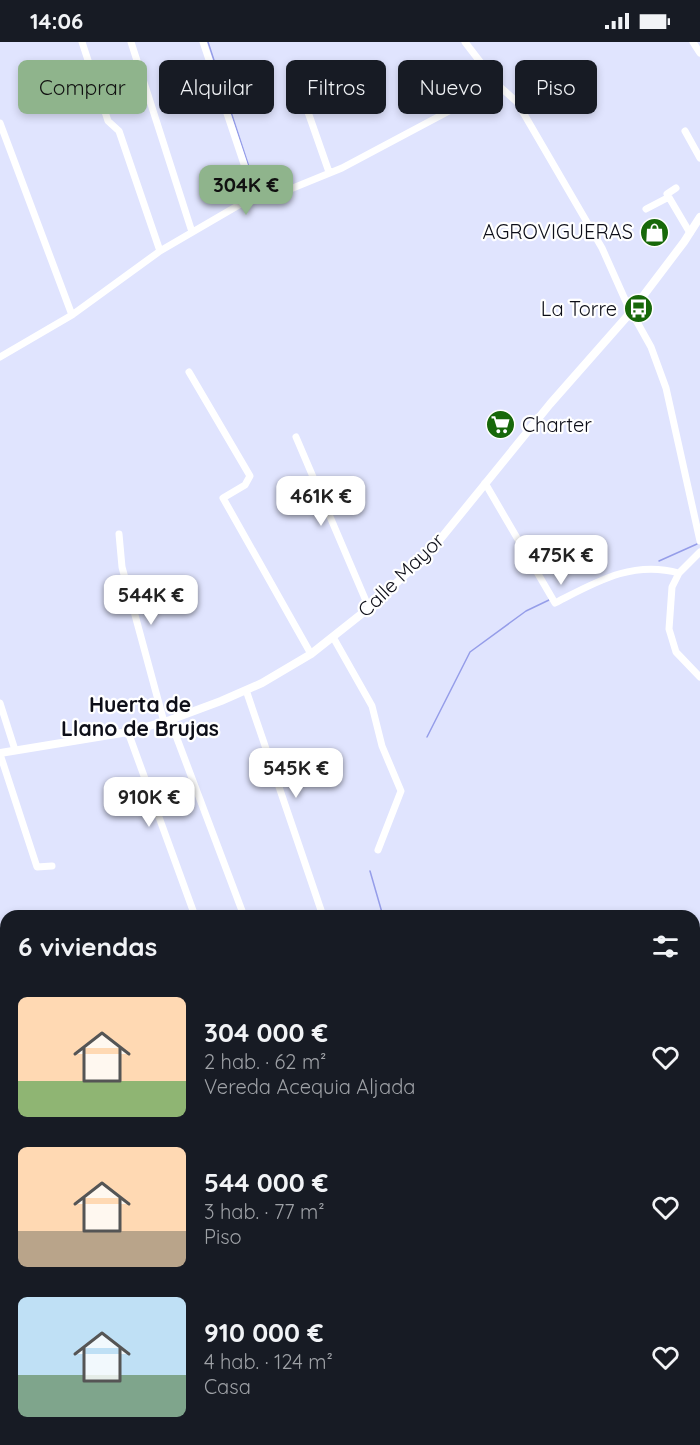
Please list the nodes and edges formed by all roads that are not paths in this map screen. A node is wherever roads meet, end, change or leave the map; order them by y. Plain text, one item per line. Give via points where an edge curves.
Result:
1 (82, 42) edge
2 (130, 42) edge
3 (203, 42) edge
4 (465, 42) edge
5 (693, 42) edge
6 (700, 53) edge
7 (479, 60) edge
8 (503, 89) edge
9 (309, 114) edge
10 (444, 114) edge
11 (0, 123) edge
12 (685, 131) dead end
13 (700, 158) edge
14 (329, 171) junction
15 (676, 188) dead end
16 (669, 196) junction
17 (256, 200) junction
18 (646, 209) dead end
19 (700, 217) edge
20 (192, 232) junction
21 (690, 233) junction
22 (160, 250) junction
23 (631, 312) junction
24 (72, 315) junction
25 (0, 357) edge
26 (189, 372) dead end
27 (296, 437) dead end
28 (485, 483) junction
29 (119, 534) dead end
30 (700, 541) edge
31 (700, 552) edge
32 (679, 573) junction
33 (369, 608) junction
34 (333, 637) junction
35 (311, 654) junction
36 (700, 677) edge
37 (246, 690) junction
38 (0, 703) edge
39 (167, 721) junction
40 (128, 732) junction
41 (15, 750) junction
42 (0, 753) edge
43 (378, 850) dead end
44 (52, 866) dead end
45 (193, 910) edge
46 (242, 910) edge
47 (321, 910) edge

1 - 22 street via 108,120 119,131
2 - 20 street
3 - 17 street
4 - 7 street
5 - 6 street
8 - 23 street via 518,102 602,249
9 - 14 street
10 - 14 street via 342,168
11 - 24 street
12 - 13 street
14 - 17 street
15 - 16 street
16 - 18 street
16 - 21 street
17 - 20 street via 239,205
19 - 21 main road, Calle Mayor
20 - 22 street
21 - 23 main road, Calle Mayor
22 - 24 street
23 - 28 main road, Calle Mayor
23 - 30 street via 651,347 666,388
24 - 25 street
26 - 35 street via 250,476 245,485 223,498
27 - 33 street
28 - 32 street via 555,603 601,579 630,570 659,568
28 - 33 main road, Calle Mayor via 429,553
29 - 39 street via 122,567
31 - 32 street
32 - 36 street via 672,587 669,629 676,652
33 - 34 main road, Calle Mayor
34 - 35 main road, Calle Mayor
34 - 43 street via 372,706 382,746 400,790
35 - 37 main road, Calle Mayor
37 - 39 main road, Calle Mayor
37 - 47 street
38 - 41 street
39 - 40 main road, Calle Mayor
39 - 46 street
40 - 41 main road, Calle Mayor
40 - 45 street
41 - 42 main road, Calle Mayor
42 - 44 street via 37,867

